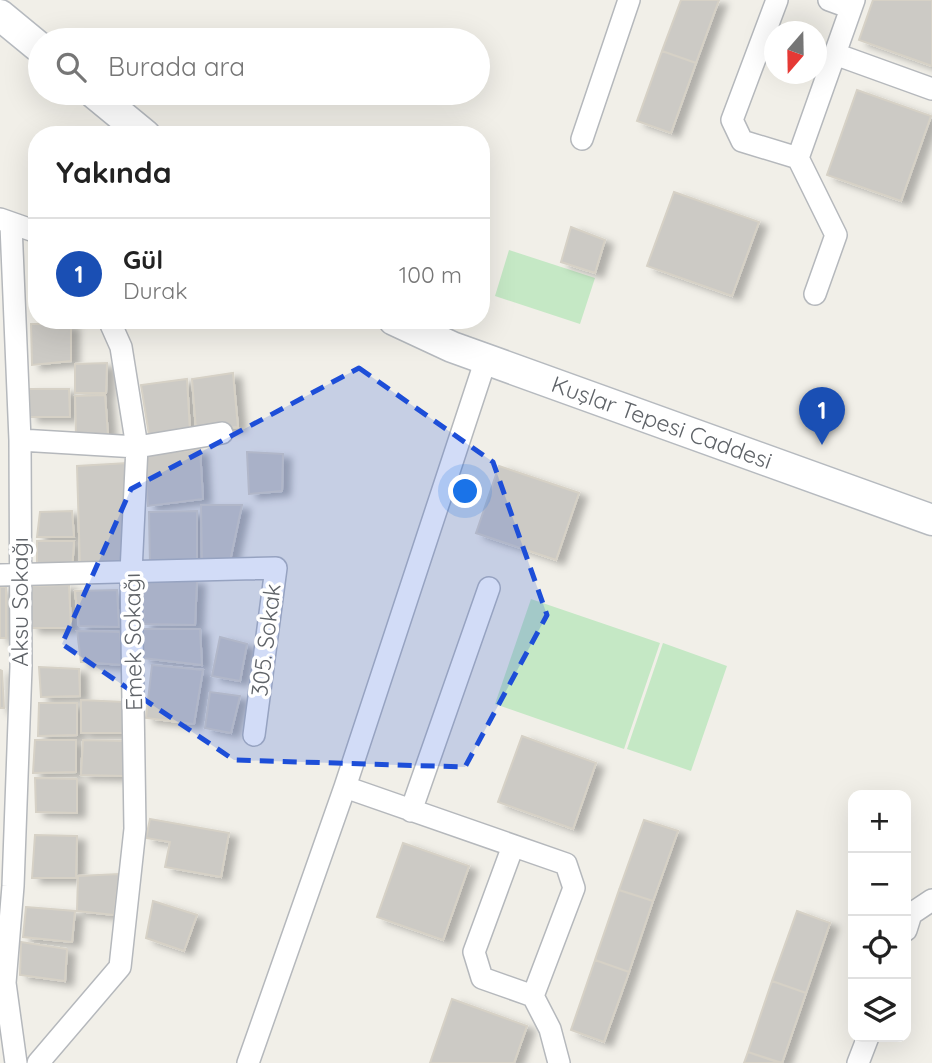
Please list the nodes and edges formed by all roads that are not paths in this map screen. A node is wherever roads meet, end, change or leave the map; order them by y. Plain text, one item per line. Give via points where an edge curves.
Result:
1 (629, 0) edge
2 (778, 0) edge
3 (830, 0) edge
4 (853, 4) edge
5 (0, 15) edge
6 (28, 38) edge
7 (835, 54) junction
8 (932, 89) edge
9 (109, 105) edge
10 (134, 126) edge
11 (582, 139) dead end
12 (798, 158) junction
13 (6, 222) edge
14 (28, 229) edge
15 (815, 294) dead end
16 (113, 329) edge
17 (415, 329) edge
18 (486, 359) junction
19 (222, 433) dead end
20 (20, 440) junction
21 (137, 447) junction
22 (932, 520) edge
23 (131, 572) junction
24 (10, 574) edge
25 (489, 588) dead end
26 (254, 735) dead end
27 (345, 787) junction
28 (411, 811) junction
29 (513, 846) junction
30 (932, 901) edge
31 (911, 917) edge
32 (533, 996) junction
33 (866, 1042) edge
34 (16, 1063) edge
35 (38, 1063) edge
36 (248, 1063) edge
37 (559, 1063) edge
38 (858, 1063) edge

1 - 11 street
2 - 12 street via 732,120 742,141
3 - 4 street
4 - 7 street
5 - 6 street
7 - 8 street
7 - 12 street
9 - 10 street
12 - 15 street via 836,235
13 - 14 street
13 - 20 street, Aksu Sokağı
16 - 21 street, Emek Sokağı via 121,347
17 - 18 street, Kuşlar Tepesi Caddesi
18 - 22 street, Kuşlar Tepesi Caddesi
18 - 27 street
19 - 21 street
20 - 21 street
20 - 24 street, Aksu Sokağı
21 - 23 street, Emek Sokağı
23 - 24 street, 305. Sokak
23 - 26 street, 305. Sokak via 276,568
23 - 35 street, Emek Sokağı via 135,829 120,967
24 - 34 street, Aksu Sokağı via 13,886 5,983
25 - 28 street
27 - 28 street
27 - 36 street
28 - 29 street
29 - 32 street via 474,952 482,978
29 - 32 street via 566,864 574,888
30 - 31 street
32 - 37 street via 550,1029
33 - 38 street

